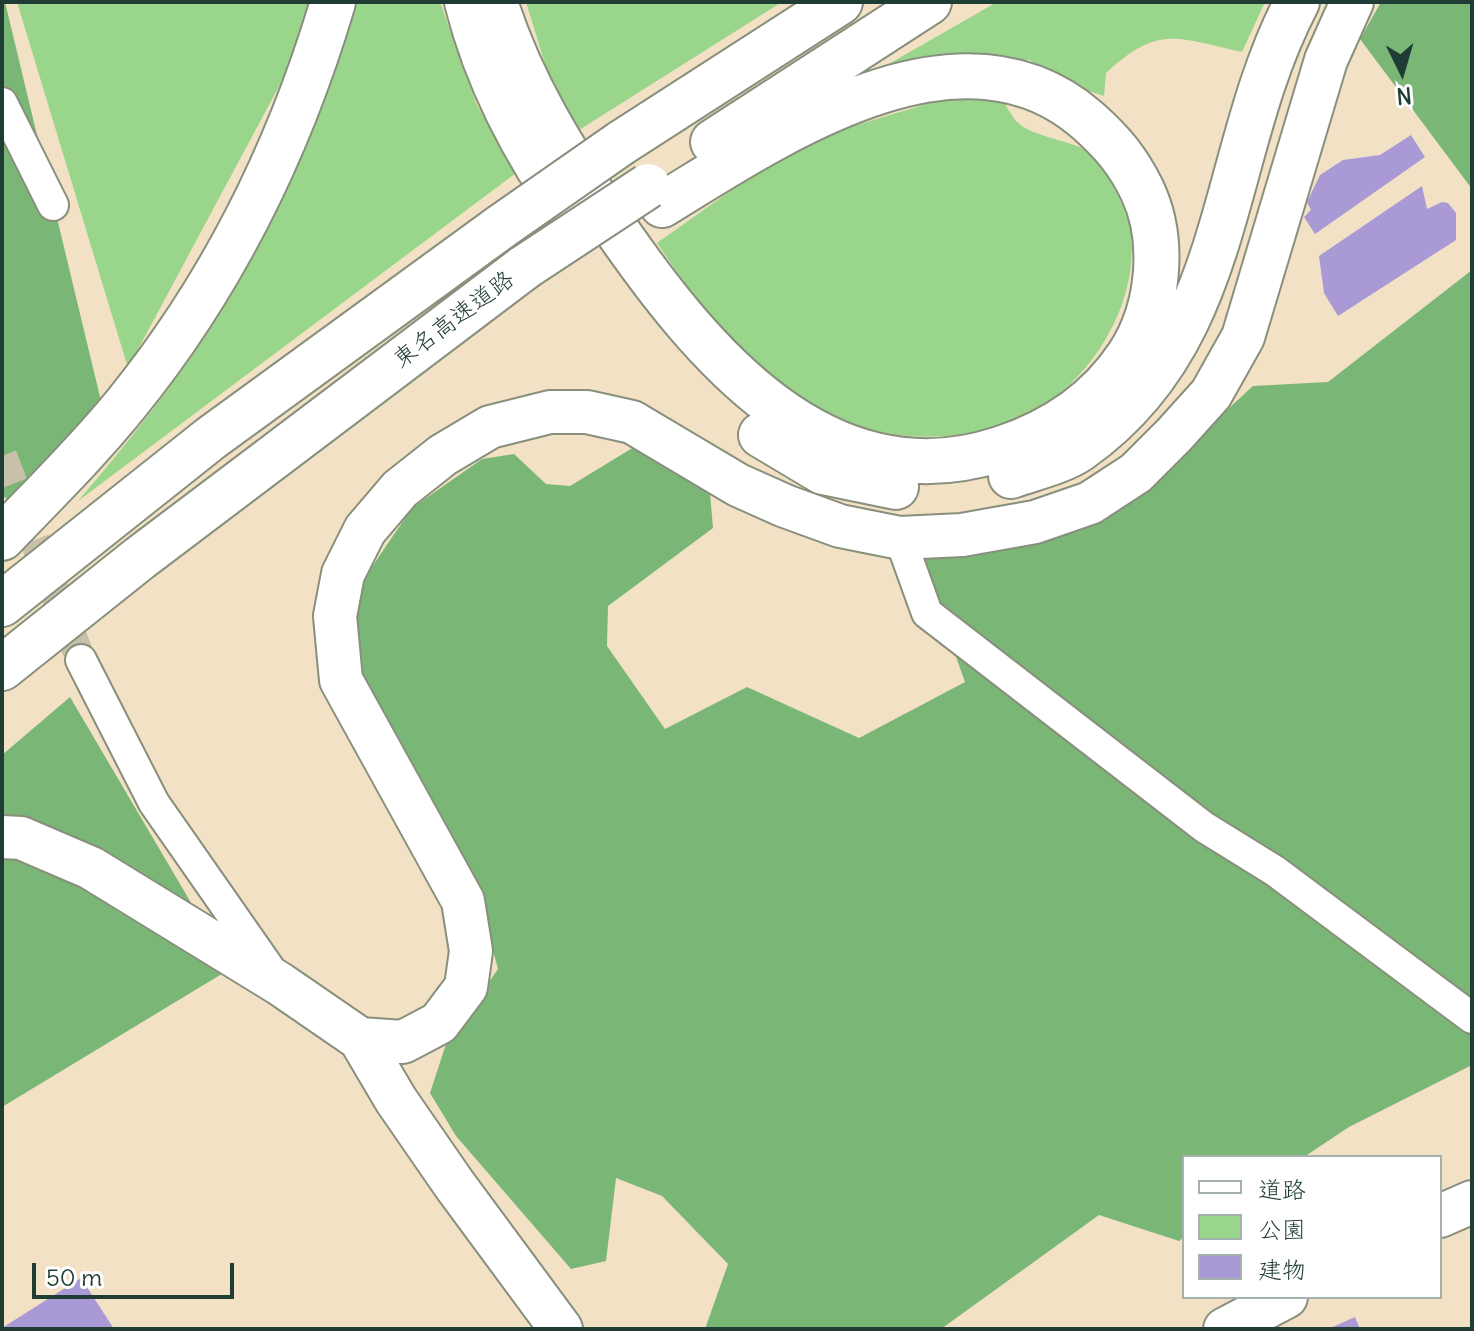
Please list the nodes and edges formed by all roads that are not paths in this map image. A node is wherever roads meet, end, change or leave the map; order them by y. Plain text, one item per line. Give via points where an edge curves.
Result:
1 (333, 2) edge
2 (467, 2) edge
3 (495, 2) edge
4 (840, 2) edge
5 (929, 2) edge
6 (1297, 2) edge
7 (1352, 2) edge
8 (2, 103) edge
9 (655, 196) junction
10 (53, 205) dead end
11 (2, 538) edge
12 (900, 538) junction
13 (2, 604) edge
14 (81, 660) tunnel mouth
15 (2, 668) edge
16 (2, 837) edge
17 (280, 984) junction
18 (1472, 1018) edge
19 (360, 1039) junction
20 (1472, 1202) edge
21 (1442, 1215) edge
22 (1282, 1299) edge
23 (561, 1329) edge
24 (1225, 1329) edge

1 - 11 highway via 287,134 209,286 126,405
2 - 6 highway via 480,53 540,174 658,335 756,432 823,472 906,489 995,482 1077,451 1135,403 1182,335 1233,196 1275,45
3 - 9 highway via 514,56 560,147 682,319 754,393 820,435 859,450 939,461 980,456 1024,442 1088,403 1130,354 1151,300 1157,261 1154,228 1145,197 1116,146 1066,102 1003,80 935,79 855,99
4 - 13 highway, 東名高速道路, bridge via 502,226 211,438
5 - 9 highway, 東名高速道路 via 812,75
7 - 12 street via 1326,60 1243,337 1211,394 1136,473 1090,503 1035,522 962,535
8 - 10 street
9 - 15 highway, 東名高速道路, bridge via 140,558
12 - 18 street via 927,613 1204,827 1275,871
12 - 19 street via 840,526 785,506 738,485 632,422 587,412 550,412 490,427 400,489 365,530 343,574 335,616 341,680 463,901 471,951 466,987 439,1023 403,1042
14 - 17 street via 154,803
16 - 17 street via 21,838 91,868
17 - 19 street
19 - 23 street via 429,1148
20 - 21 street
22 - 24 street

